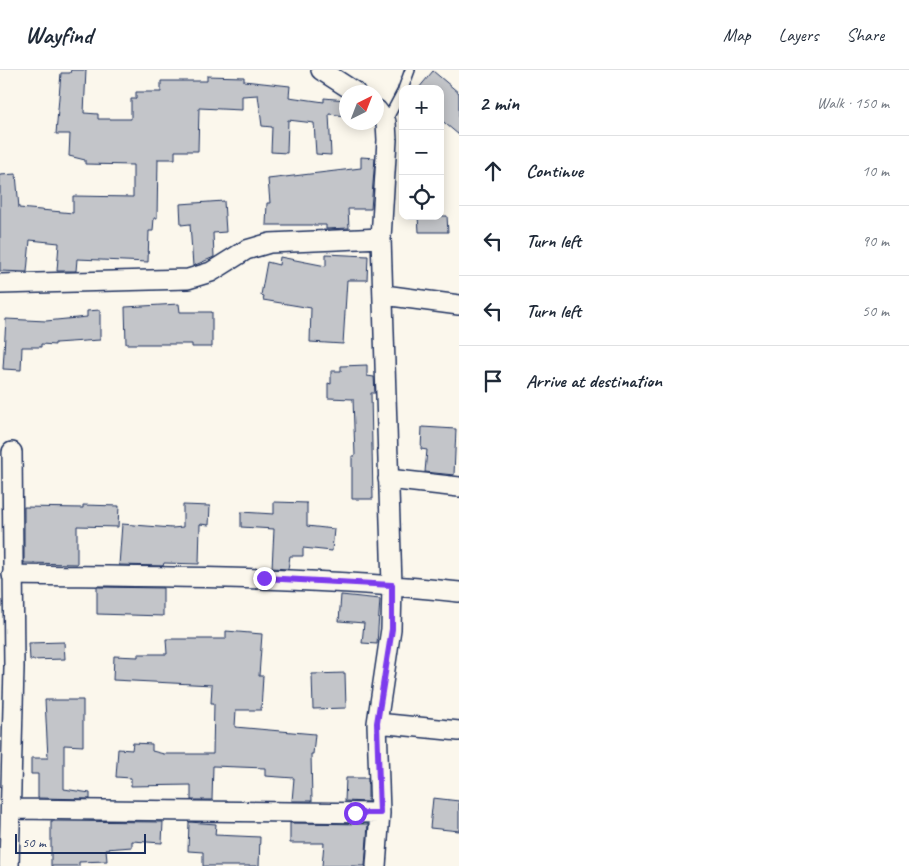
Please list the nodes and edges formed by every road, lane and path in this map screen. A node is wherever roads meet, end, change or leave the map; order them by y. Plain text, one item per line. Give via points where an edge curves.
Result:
1 (321, 70) edge
2 (410, 70) edge
3 (344, 85) edge
4 (404, 85) edge
5 (399, 94) edge
6 (384, 112) edge
7 (383, 130) edge
8 (381, 238) junction
9 (0, 284) edge
10 (384, 296) junction
11 (459, 305) edge
12 (12, 452) dead end
13 (388, 479) junction
14 (459, 487) edge
15 (12, 575) junction
16 (392, 585) junction
17 (459, 592) edge
18 (377, 723) junction
19 (459, 731) edge
20 (11, 809) junction
21 (380, 813) junction
22 (9, 866) edge
23 (376, 866) edge

1 - 3 street
2 - 4 lane
5 - 6 lane
7 - 8 street via 386,149
8 - 9 street via 270,243 246,250 210,272 188,279
8 - 10 street
10 - 11 street
10 - 13 street
12 - 15 street
13 - 14 street
13 - 16 street
15 - 16 street via 264,578
15 - 20 street
16 - 17 street
16 - 18 street via 392,629
18 - 19 street
18 - 21 street
20 - 21 street
20 - 22 street
21 - 23 street

